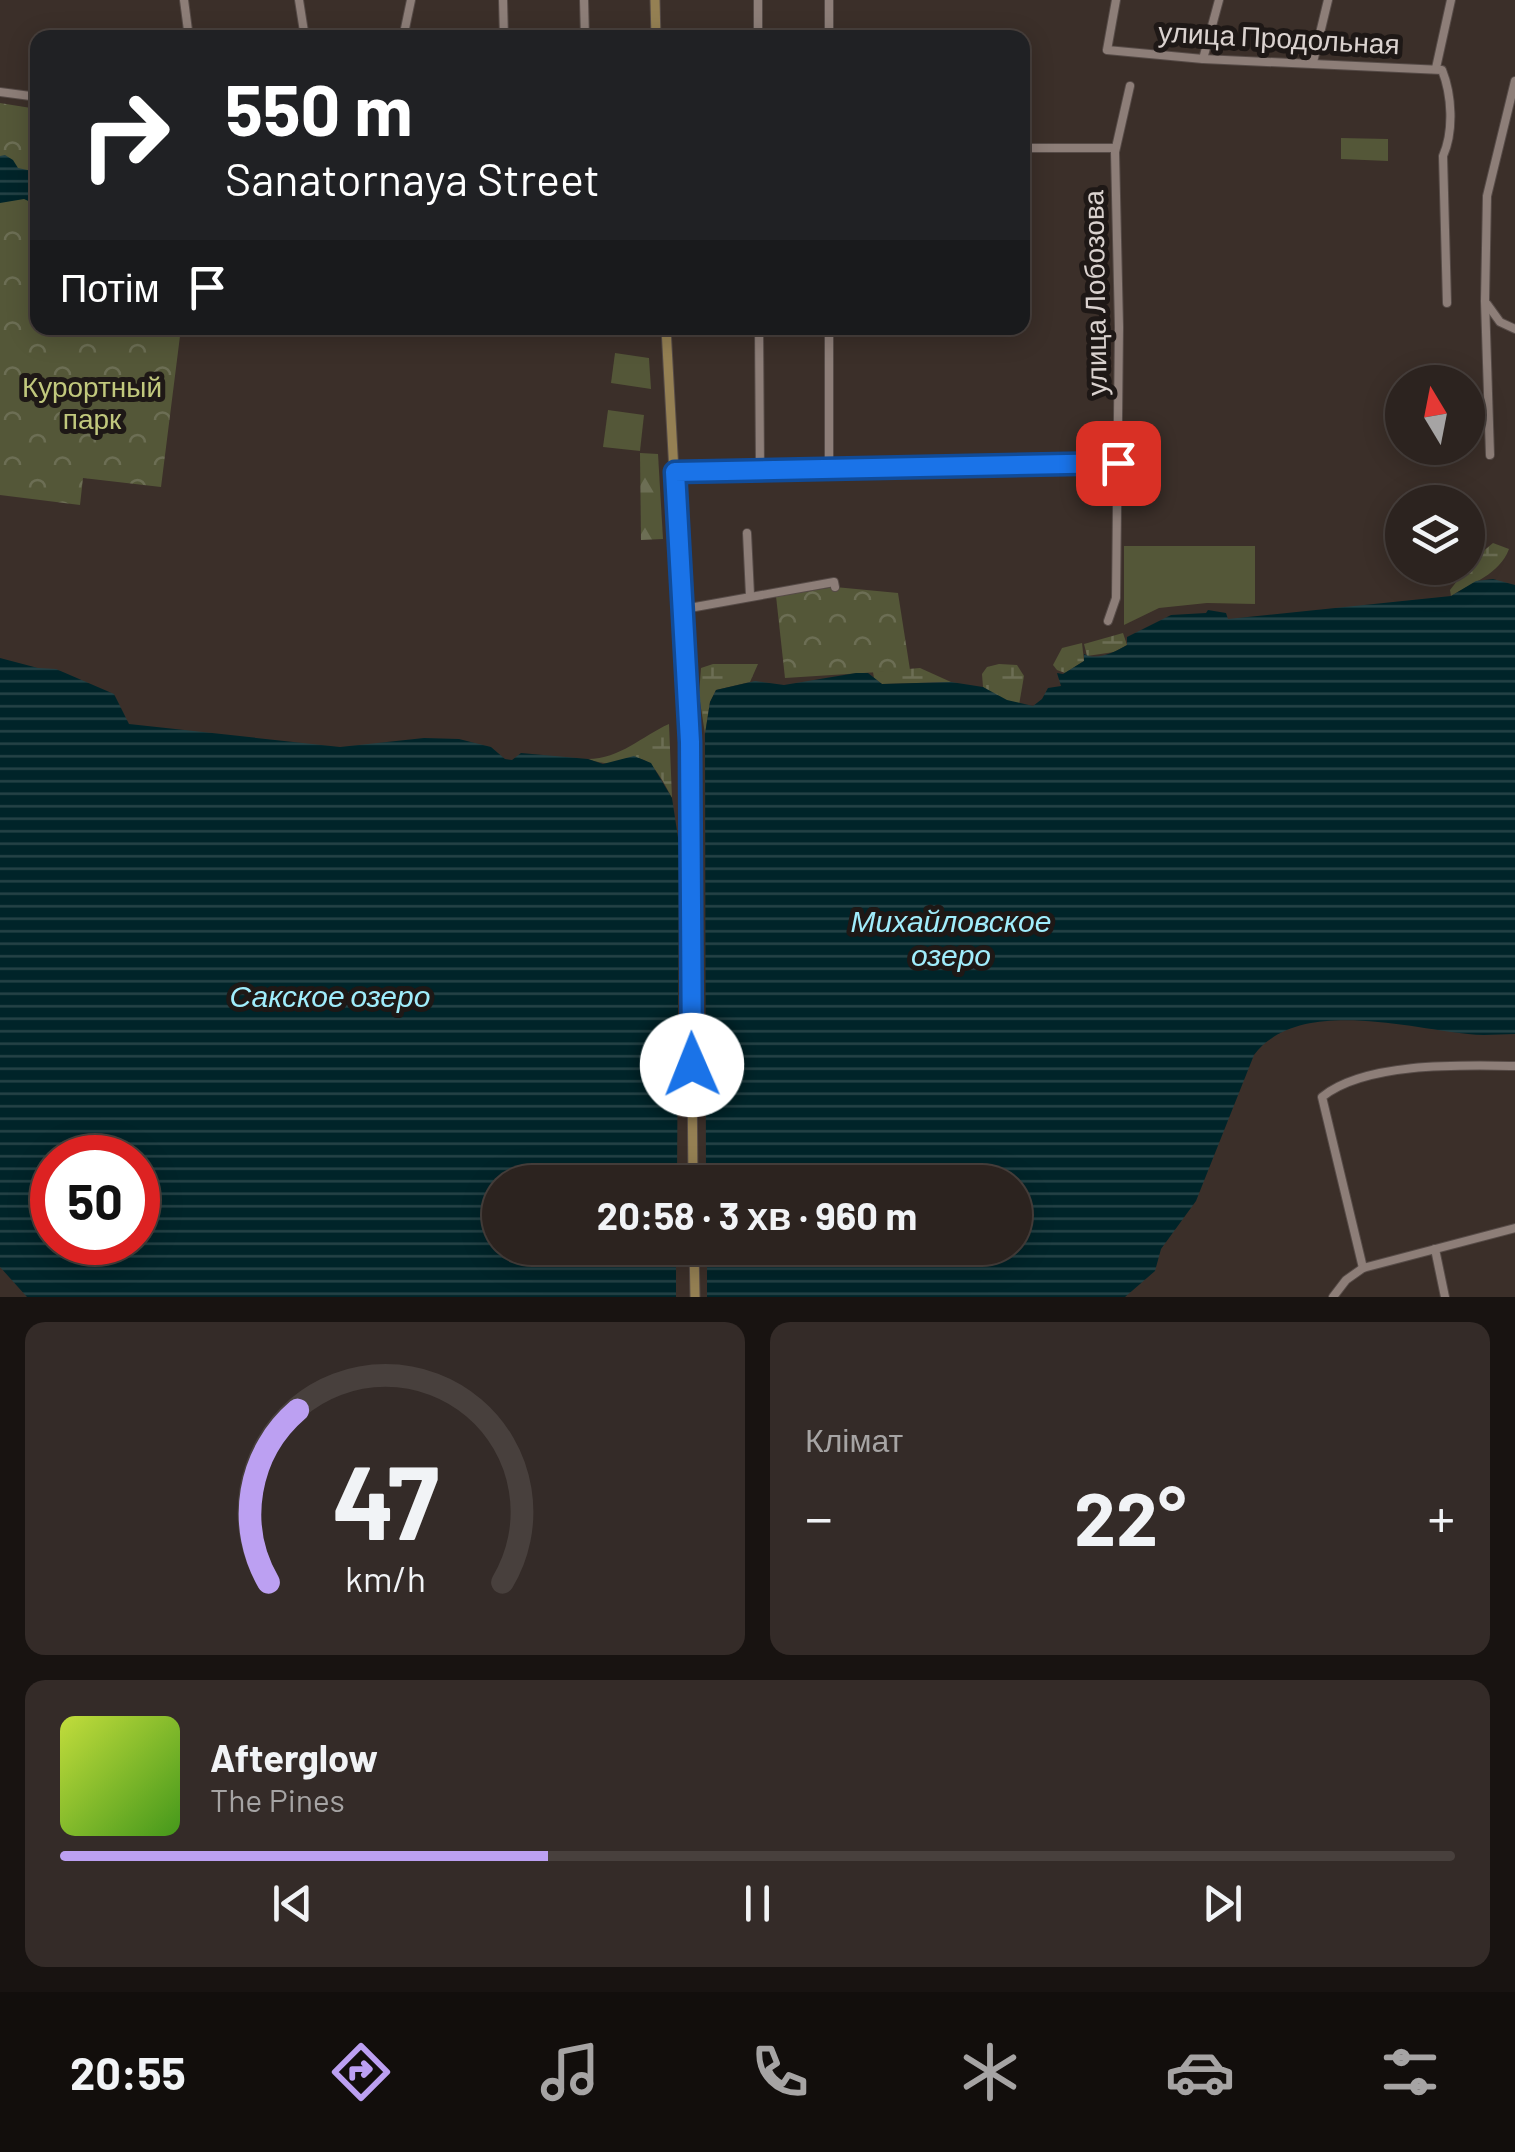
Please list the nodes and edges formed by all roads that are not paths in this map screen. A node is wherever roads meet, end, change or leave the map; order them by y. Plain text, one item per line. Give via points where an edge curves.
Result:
1 (184, 0) edge
2 (299, 0) edge
3 (412, 0) edge
4 (503, 0) edge
5 (584, 0) edge
6 (655, 0) edge
7 (758, 0) edge
8 (829, 0) edge
9 (1116, 0) edge
10 (1219, 0) edge
11 (1328, 0) edge
12 (1452, 0) edge
13 (187, 30) edge
14 (303, 30) edge
15 (405, 30) edge
16 (504, 30) edge
17 (584, 30) edge
18 (656, 30) edge
19 (758, 30) edge
20 (829, 30) edge
21 (1203, 58) junction
22 (1312, 62) junction
23 (1436, 68) junction
24 (1515, 81) edge
25 (1130, 86) dead end
26 (0, 92) edge
27 (30, 96) edge
28 (1116, 146) junction
29 (1030, 148) edge
30 (1485, 300) junction
31 (1448, 302) dead end
32 (1515, 328) edge
33 (666, 335) edge
34 (759, 335) edge
35 (830, 335) edge
36 (1490, 454) dead end
37 (1118, 463) junction
38 (830, 468) junction
39 (760, 469) junction
40 (675, 472) junction
41 (747, 533) dead end
42 (835, 587) dead end
43 (750, 595) junction
44 (684, 608) junction
45 (1108, 621) dead end
46 (1515, 1066) edge
47 (693, 1165) edge
48 (1515, 1228) edge
49 (1435, 1249) junction
50 (694, 1265) edge
51 (1363, 1268) junction
52 (1337, 1295) edge
53 (695, 1297) edge
54 (1446, 1297) edge

1 - 13 street
2 - 14 street
3 - 15 street
4 - 16 street
5 - 17 street
6 - 18 main road
7 - 19 street
8 - 20 street
9 - 21 street, улица Продольная via 1107,50
10 - 21 street
11 - 22 street
12 - 23 street
21 - 22 street, улица Продольная
22 - 23 street, улица Продольная
23 - 31 street, улица Продольная via 1445,74 1450,121 1443,156
24 - 30 street via 1487,196
25 - 28 street, улица Лобозова
26 - 27 street
28 - 29 street
28 - 37 street, улица Лобозова
30 - 32 street via 1500,322
30 - 36 street
33 - 40 main road
34 - 39 street
35 - 38 street
37 - 38 street
37 - 45 street, улица Лобозова via 1116,598
38 - 39 street
39 - 40 street
40 - 44 main road
41 - 43 street
42 - 43 street via 834,582
43 - 44 street
44 - 47 main road
46 - 51 street via 1420,1067 1322,1097
48 - 49 street
49 - 51 street
49 - 54 street
50 - 53 main road
51 - 52 street

